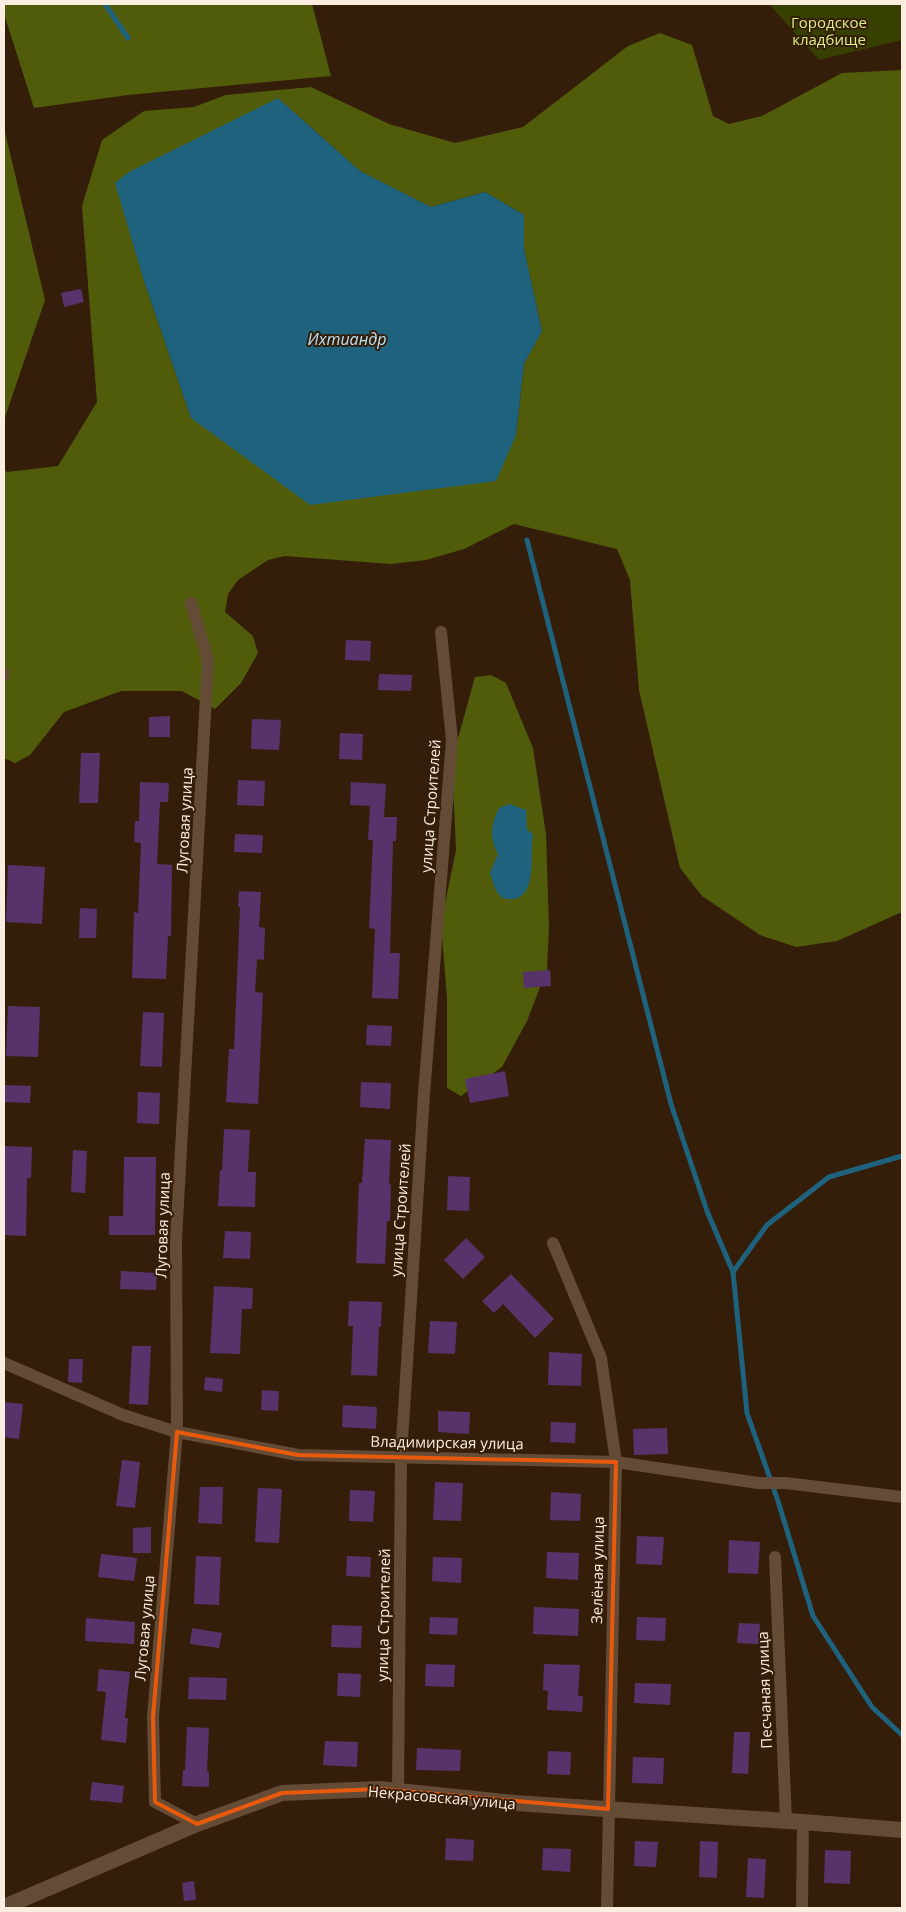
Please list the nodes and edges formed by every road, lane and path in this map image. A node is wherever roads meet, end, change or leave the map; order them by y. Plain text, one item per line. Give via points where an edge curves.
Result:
1 (191, 603) dead end
2 (441, 632) dead end
3 (553, 1244) dead end
4 (4, 1363) edge
5 (177, 1432) junction
6 (401, 1457) junction
7 (616, 1462) junction
8 (902, 1497) edge
9 (775, 1557) dead end
10 (398, 1791) junction
11 (608, 1809) junction
12 (786, 1821) junction
13 (803, 1822) junction
14 (197, 1824) junction
15 (902, 1830) edge
16 (4, 1907) edge
17 (607, 1908) edge
18 (802, 1908) edge

1 - 5 street, Луговая улица via 208,660 176,1240
2 - 6 street, улица Строителей via 452,740 424,1094
3 - 7 street, Зелёная улица via 601,1358
4 - 5 street, Владимирская улица via 123,1415
5 - 6 street, Владимирская улица via 298,1455
5 - 14 street, Луговая улица via 152,1717 155,1802
6 - 7 street, Владимирская улица
6 - 10 street, улица Строителей
7 - 8 street, Владимирская улица via 758,1483 785,1483
7 - 11 street, Зелёная улица
9 - 12 street, Песчаная улица
10 - 11 street, Некрасовская улица
10 - 14 street, Некрасовская улица via 282,1792
11 - 12 street, Некрасовская улица
11 - 17 street, Зелёная улица
12 - 13 street, Некрасовская улица
13 - 15 street, Некрасовская улица
13 - 18 street
14 - 16 street, Некрасовская улица

